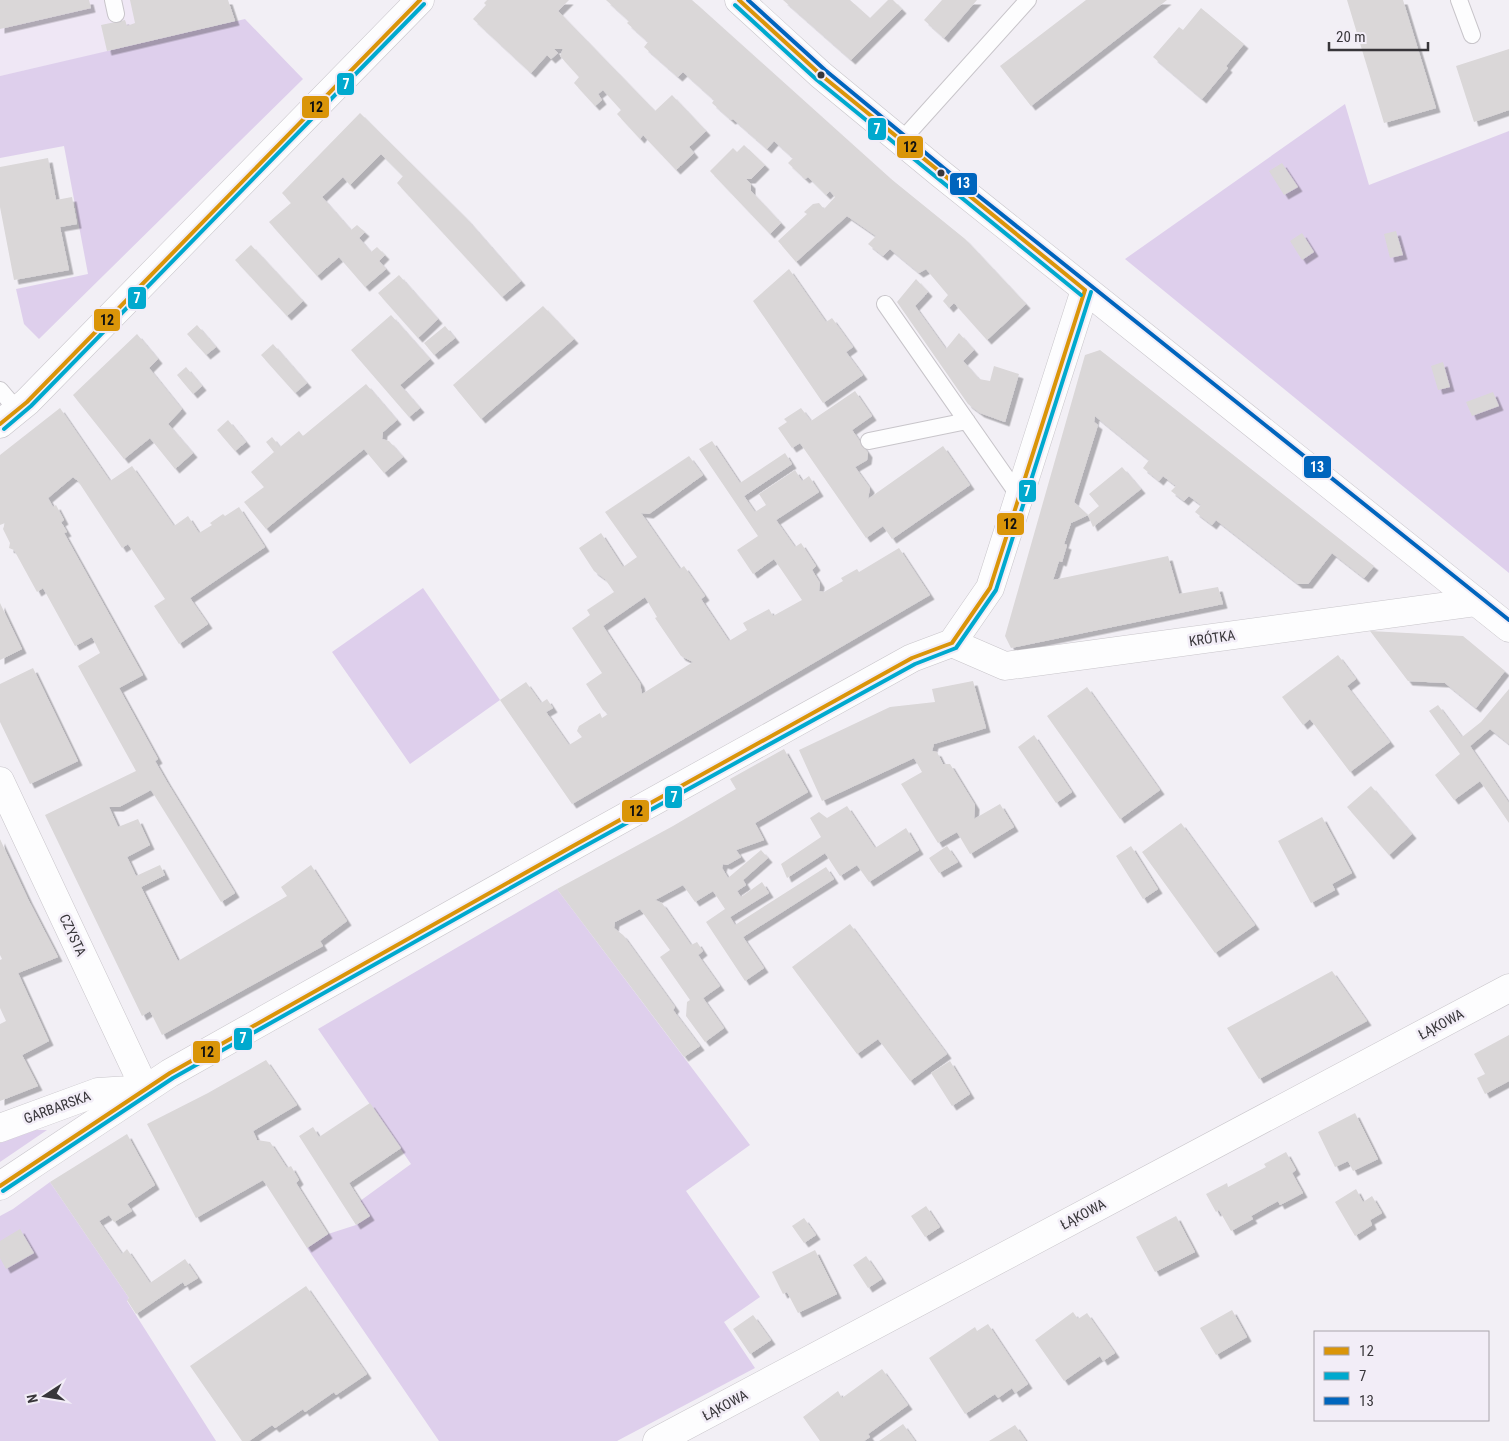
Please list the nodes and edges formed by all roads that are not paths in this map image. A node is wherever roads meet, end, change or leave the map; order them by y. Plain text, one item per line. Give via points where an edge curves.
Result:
1 (420, 0) edge
2 (740, 0) edge
3 (1028, 0) edge
4 (1459, 0) edge
5 (1472, 35) dead end
6 (902, 140) junction
7 (1085, 290) junction
8 (884, 304) dead end
9 (6, 408) edge
10 (966, 421) junction
11 (869, 441) dead end
12 (1019, 496) junction
13 (1478, 602) junction
14 (1509, 628) edge
15 (952, 643) junction
16 (0, 781) edge
17 (1509, 988) edge
18 (145, 1089) junction
19 (0, 1128) edge
20 (0, 1186) edge
21 (657, 1441) edge

1 - 9 street via 27,402
2 - 6 street via 821,75
3 - 6 lane
4 - 5 lane
6 - 7 street
7 - 12 street
7 - 13 street
8 - 10 lane
10 - 11 lane
10 - 12 lane
12 - 15 street via 990,588
13 - 14 street
13 - 15 street, KRÓTKA via 1005,666
15 - 18 street via 912,658
16 - 18 street, CZYSTA
17 - 21 street, ŁĄKOWA
18 - 19 street, GARBARSKA via 98,1092
18 - 20 street

